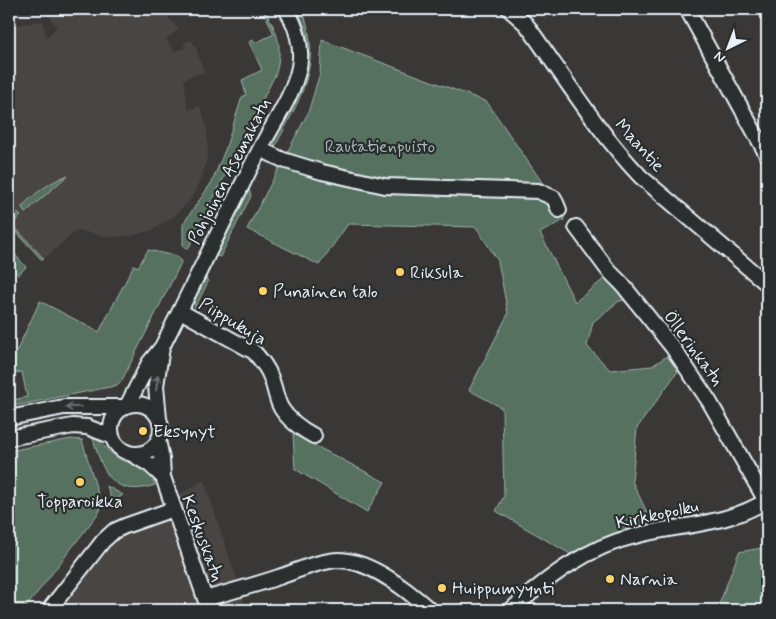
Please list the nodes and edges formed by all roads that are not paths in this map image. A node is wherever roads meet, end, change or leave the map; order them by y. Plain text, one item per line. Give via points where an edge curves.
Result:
1 (286, 9) edge
2 (509, 9) edge
3 (687, 9) edge
4 (260, 149) junction
5 (767, 155) edge
6 (559, 210) dead end
7 (576, 227) dead end
8 (767, 284) edge
9 (180, 311) junction
10 (162, 347) junction
11 (125, 406) junction
12 (9, 418) edge
13 (159, 419) junction
14 (111, 436) junction
15 (314, 436) dead end
16 (9, 438) edge
17 (158, 440) junction
18 (132, 454) junction
19 (163, 477) junction
20 (766, 501) edge
21 (173, 509) junction
22 (207, 604) edge
23 (49, 610) edge
24 (430, 610) edge
25 (511, 610) edge

1 - 4 street, Pohjoinen Asemakatu via 296,28 299,68 293,87
2 - 8 street, Maantie via 526,24 625,160
3 - 5 street
4 - 6 street via 322,172 385,186 538,192 554,198
4 - 9 street, Pohjoinen Asemakatu
7 - 20 street, Öllerinkatu via 673,348 709,402
9 - 10 street, Pohjoinen Asemakatu
9 - 15 street, Piippukuja via 254,352 264,362 280,406 299,427
10 - 11 street, Pohjoinen Asemakatu via 149,363
13 -> 10 street, Pohjoinen Asemakatu via 156,386
11 -> 12 street via 64,407
11 - 13 street via 143,404
11 - 14 street via 116,412 112,420
13 - 17 street
14 - 16 street via 87,427 73,426
14 - 18 street via 119,448
17 - 18 street via 147,451
17 - 19 street, Keskuskatu
18 - 19 street
19 - 21 street, Keskuskatu
20 - 25 street, Kirkkopolku via 729,518 635,535 589,553 546,581
21 - 22 street, Keskuskatu
21 - 23 street via 114,531
22 - 24 street via 324,562 338,560 391,579

